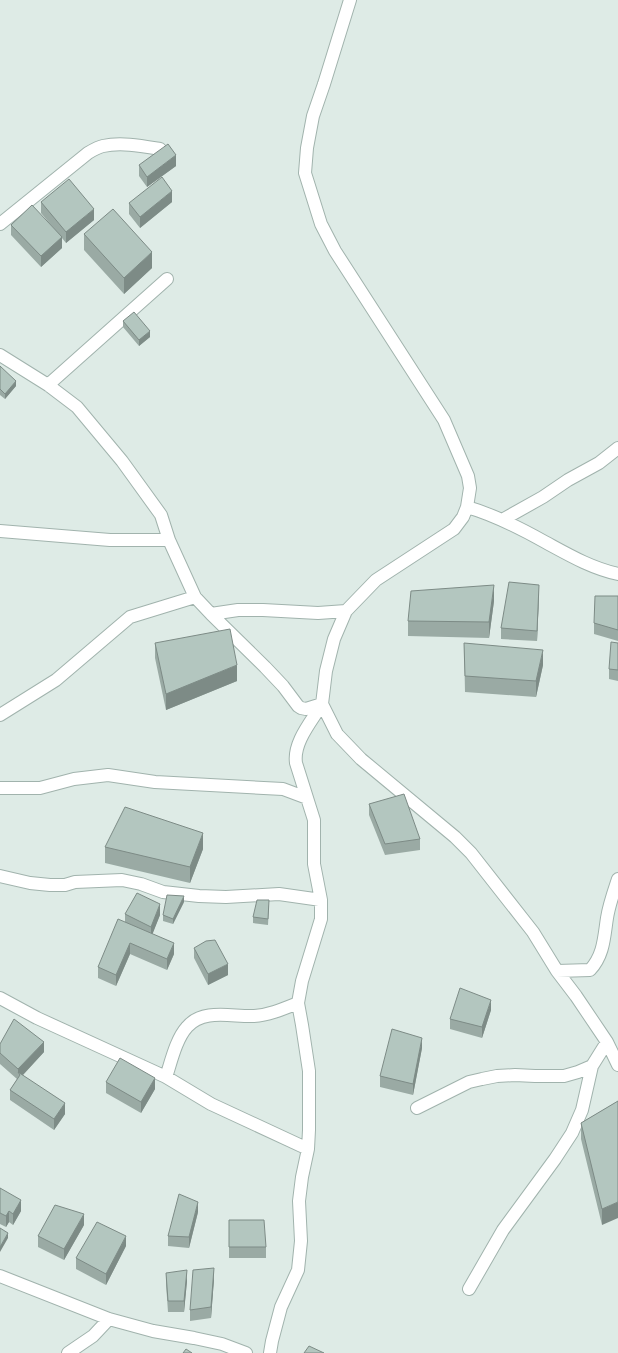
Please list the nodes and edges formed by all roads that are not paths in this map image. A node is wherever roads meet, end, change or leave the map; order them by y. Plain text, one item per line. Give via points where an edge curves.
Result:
1 (350, 0) edge
2 (160, 149) edge
3 (0, 224) edge
4 (167, 279) dead end
5 (0, 355) edge
6 (48, 385) junction
7 (618, 448) edge
8 (467, 507) junction
9 (502, 520) junction
10 (0, 531) edge
11 (169, 540) junction
12 (618, 574) edge
13 (195, 597) junction
14 (346, 611) junction
15 (211, 614) junction
16 (322, 704) junction
17 (0, 716) edge
18 (0, 788) edge
19 (308, 798) junction
20 (0, 876) edge
21 (618, 879) edge
22 (321, 900) junction
23 (558, 971) junction
24 (0, 998) edge
25 (298, 1003) junction
26 (606, 1042) junction
27 (618, 1065) edge
28 (592, 1066) junction
29 (166, 1077) junction
30 (417, 1108) dead end
31 (308, 1149) junction
32 (0, 1276) edge
33 (469, 1289) dead end
34 (109, 1319) junction
35 (68, 1353) edge
36 (246, 1353) edge
37 (270, 1353) edge

1 - 8 street via 313,116 307,148 306,173 321,224 335,251 444,420 468,476 470,488
2 - 3 street via 114,144 88,152
4 - 6 street
5 - 6 street
6 - 11 street via 77,407 122,461 161,515
7 - 9 street via 600,463
8 - 9 street
8 - 14 street via 454,529 376,580
9 - 12 street via 580,561
10 - 11 street via 110,540
11 - 13 street
13 - 15 street
13 - 17 street via 130,618 56,680
14 - 15 street via 318,613 238,610
14 - 16 street via 334,639 326,671
15 - 16 street via 283,686 298,706 306,709
16 - 19 street via 298,745 295,756
16 - 23 street via 337,734 361,759 471,853 533,932
18 - 19 street via 40,788 74,779 108,776 154,782 283,789
19 - 22 street via 314,820 314,864
20 - 22 street via 50,885 122,880 163,892 199,896 279,894
21 - 23 street via 607,917 604,942 596,964 590,970
22 - 25 street via 321,919
23 - 26 street
24 - 29 street via 37,1018
25 - 29 street via 270,1014 209,1015 194,1021 180,1037
25 - 31 street via 309,1071
26 - 27 street
26 - 28 street
28 - 30 street via 564,1076 497,1076 469,1082
28 - 33 street via 582,1110 572,1133 503,1230
29 - 31 street via 211,1104
31 - 37 street via 299,1200 301,1241 298,1270 281,1307
32 - 34 street
34 - 35 street via 93,1336
34 - 36 street via 153,1331 222,1344

